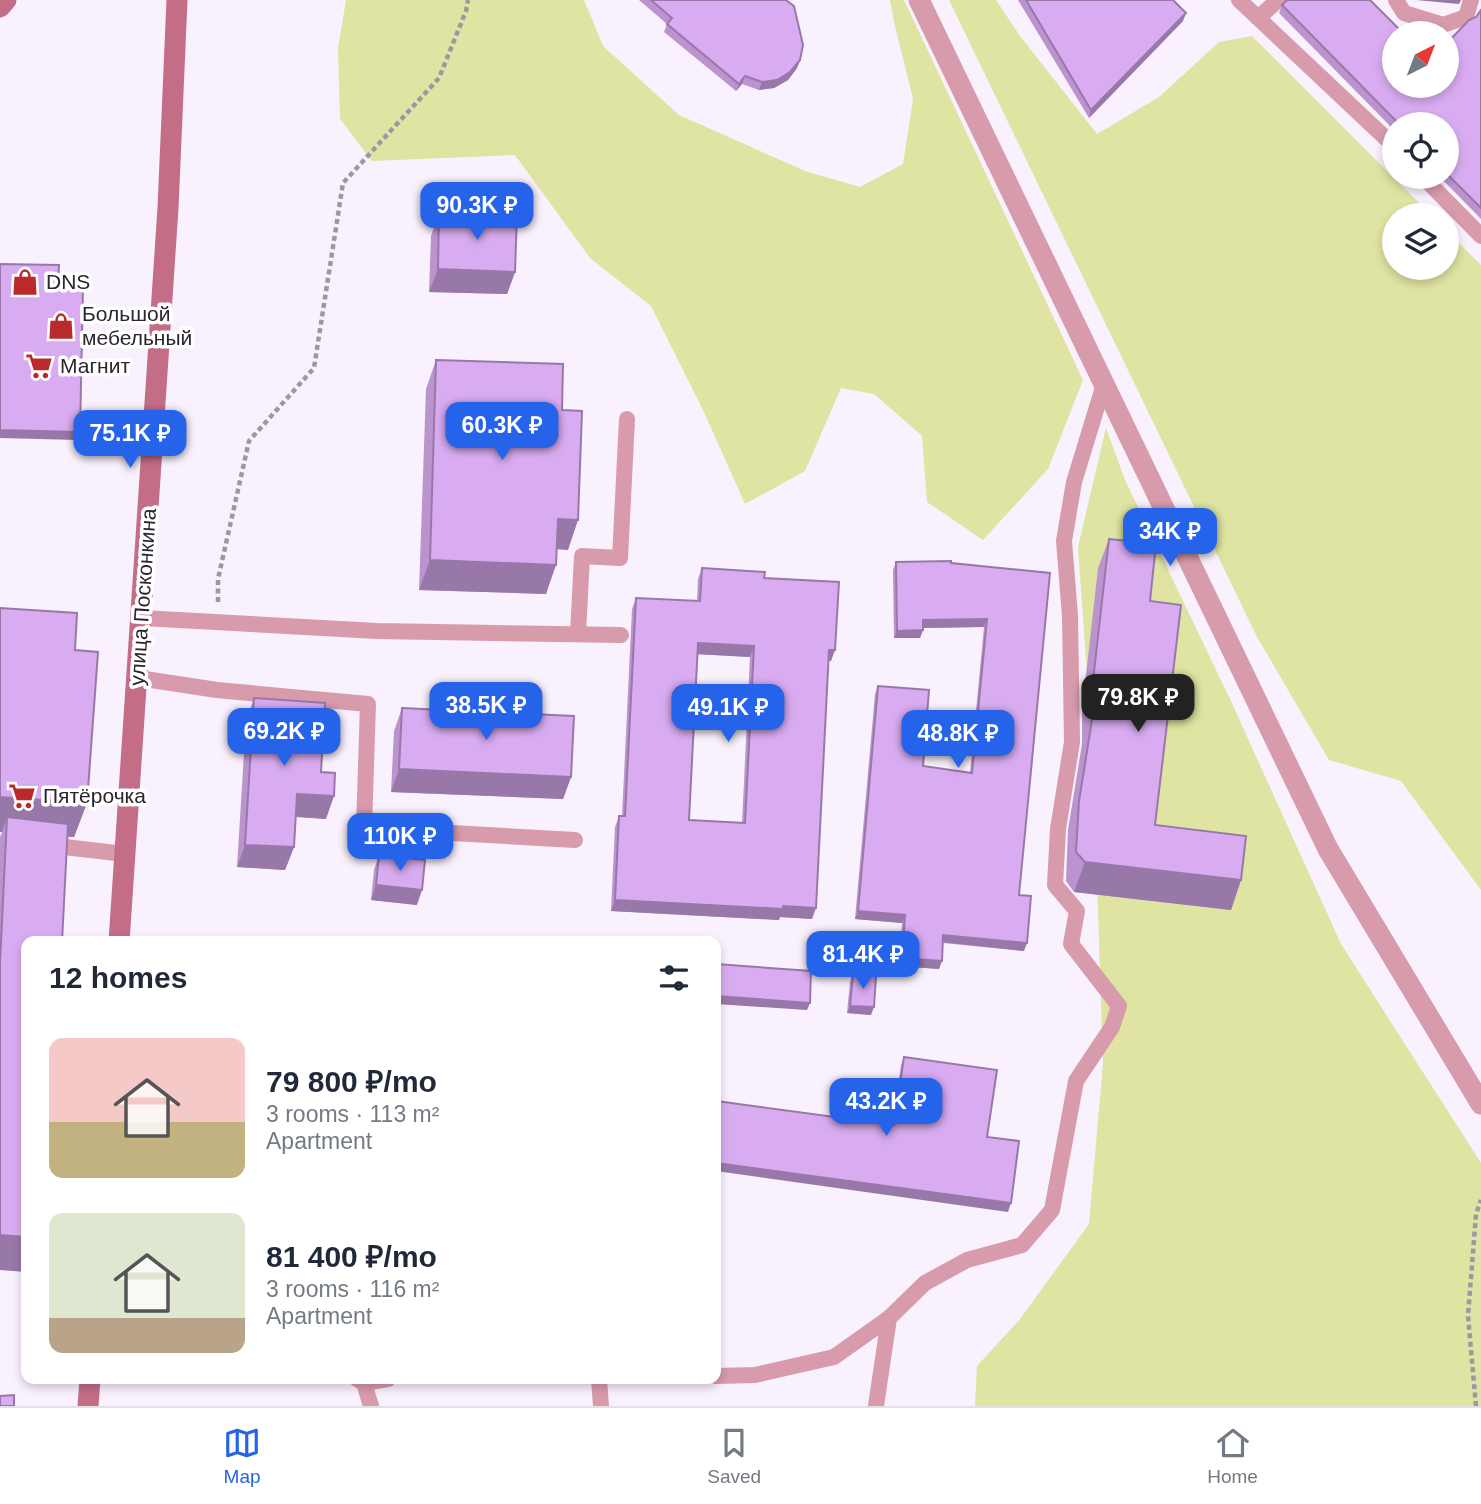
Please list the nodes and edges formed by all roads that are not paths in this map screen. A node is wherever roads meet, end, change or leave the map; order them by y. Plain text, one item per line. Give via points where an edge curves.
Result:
1 (6, 0) edge
2 (177, 0) edge
3 (919, 0) edge
4 (1239, 0) edge
5 (1278, 0) edge
6 (1396, 0) edge
7 (1471, 0) edge
8 (0, 6) edge
9 (1258, 19) junction
10 (1382, 135) edge
11 (1435, 189) edge
12 (1481, 236) edge
13 (1104, 384) junction
14 (626, 419) dead end
15 (142, 618) junction
16 (578, 634) junction
17 (621, 635) dead end
18 (138, 678) junction
19 (575, 840) dead end
20 (26, 844) edge
21 (125, 854) junction
22 (119, 936) edge
23 (1481, 1104) edge
24 (889, 1318) junction
25 (721, 1376) edge
26 (90, 1384) edge
27 (361, 1384) edge
28 (599, 1384) edge
29 (88, 1406) edge
30 (371, 1406) edge
31 (601, 1406) edge
32 (876, 1406) edge

1 - 8 street
2 - 15 street, улица Посконкина
3 - 13 street
4 - 9 lane
5 - 9 lane
6 - 7 lane via 1404,13 1443,25 1466,17
9 - 10 lane
11 - 12 lane
13 - 23 street via 1328,849
13 - 24 lane via 1074,482 1064,541 1072,742 1058,829 1055,885 1077,911 1071,944 1119,1006 1112,1027 1076,1082 1052,1210 1021,1245 967,1260 925,1283
14 - 16 lane via 620,558 582,556
15 - 16 lane via 377,631
15 - 18 street, улица Посконкина
16 - 17 lane
18 - 19 lane via 217,691 368,704 364,828
18 - 21 street, улица Посконкина
20 - 21 lane
21 - 22 street, улица Посконкина
24 - 25 lane via 834,1357 755,1375
24 - 32 lane
26 - 29 street
27 - 30 lane
28 - 31 lane

